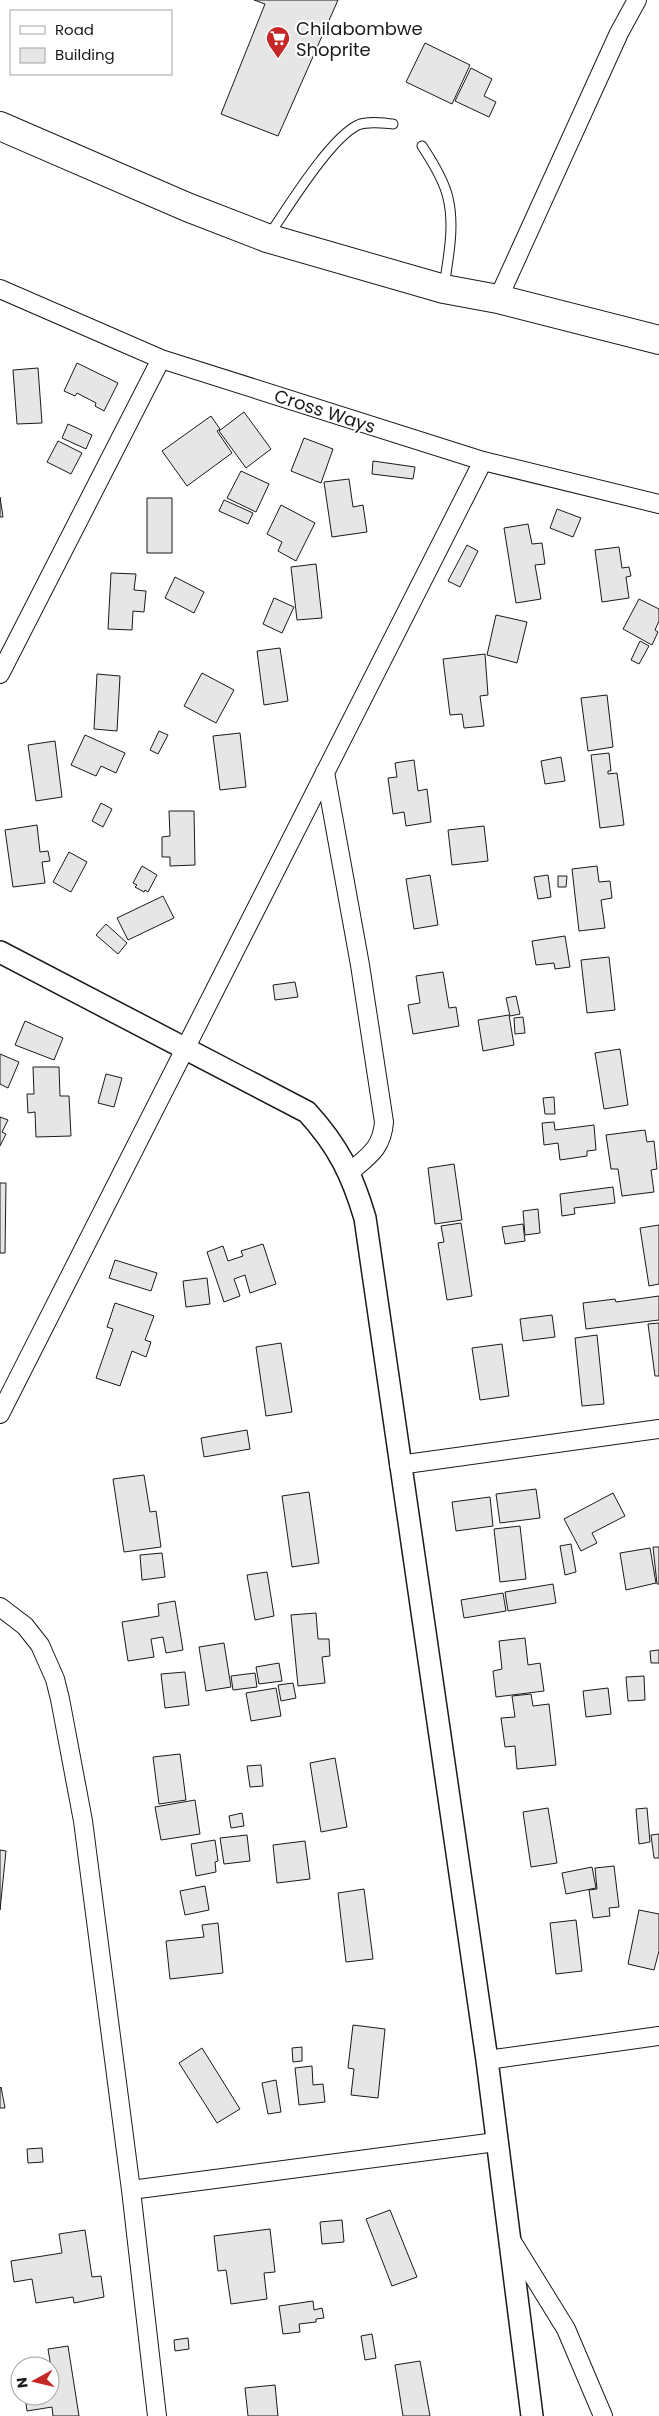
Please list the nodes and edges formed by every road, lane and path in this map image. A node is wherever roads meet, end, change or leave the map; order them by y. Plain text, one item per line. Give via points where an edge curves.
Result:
1 (637, 0) edge
2 (393, 124) dead end
3 (0, 126) edge
4 (422, 146) dead end
5 (267, 238) junction
6 (0, 288) edge
7 (444, 289) junction
8 (498, 299) junction
9 (659, 340) edge
10 (161, 359) junction
11 (483, 461) junction
12 (659, 504) edge
13 (0, 674) edge
14 (325, 772) junction
15 (0, 952) edge
16 (185, 1047) junction
17 (349, 1172) junction
18 (0, 1414) edge
19 (659, 1429) edge
20 (399, 1465) junction
21 (0, 1607) edge
22 (659, 2036) edge
23 (487, 2060) junction
24 (496, 2142) junction
25 (131, 2190) junction
26 (508, 2235) junction
27 (157, 2416) edge
28 (532, 2416) edge
29 (603, 2416) edge

1 - 8 street
2 - 5 lane via 358,126 341,139 315,168
3 - 5 highway
4 - 7 lane via 435,166 448,198 451,239
5 - 7 highway
6 - 10 street, Cross Ways
7 - 8 highway
8 - 9 highway
10 - 11 street, Cross Ways
10 - 13 street
11 - 12 street, Cross Ways
11 - 14 street
14 - 16 street
14 - 17 street via 384,1122 383,1137 375,1150
15 - 16 street
16 - 17 street via 306,1112 342,1156
16 - 18 street
17 - 20 street via 365,1218
19 - 20 street
20 - 23 street
21 - 25 street via 25,1626 40,1645 55,1679 83,1821
22 - 23 street
23 - 24 street
24 - 25 street
24 - 26 street
25 - 27 street
26 - 28 street
26 - 29 street via 566,2329

